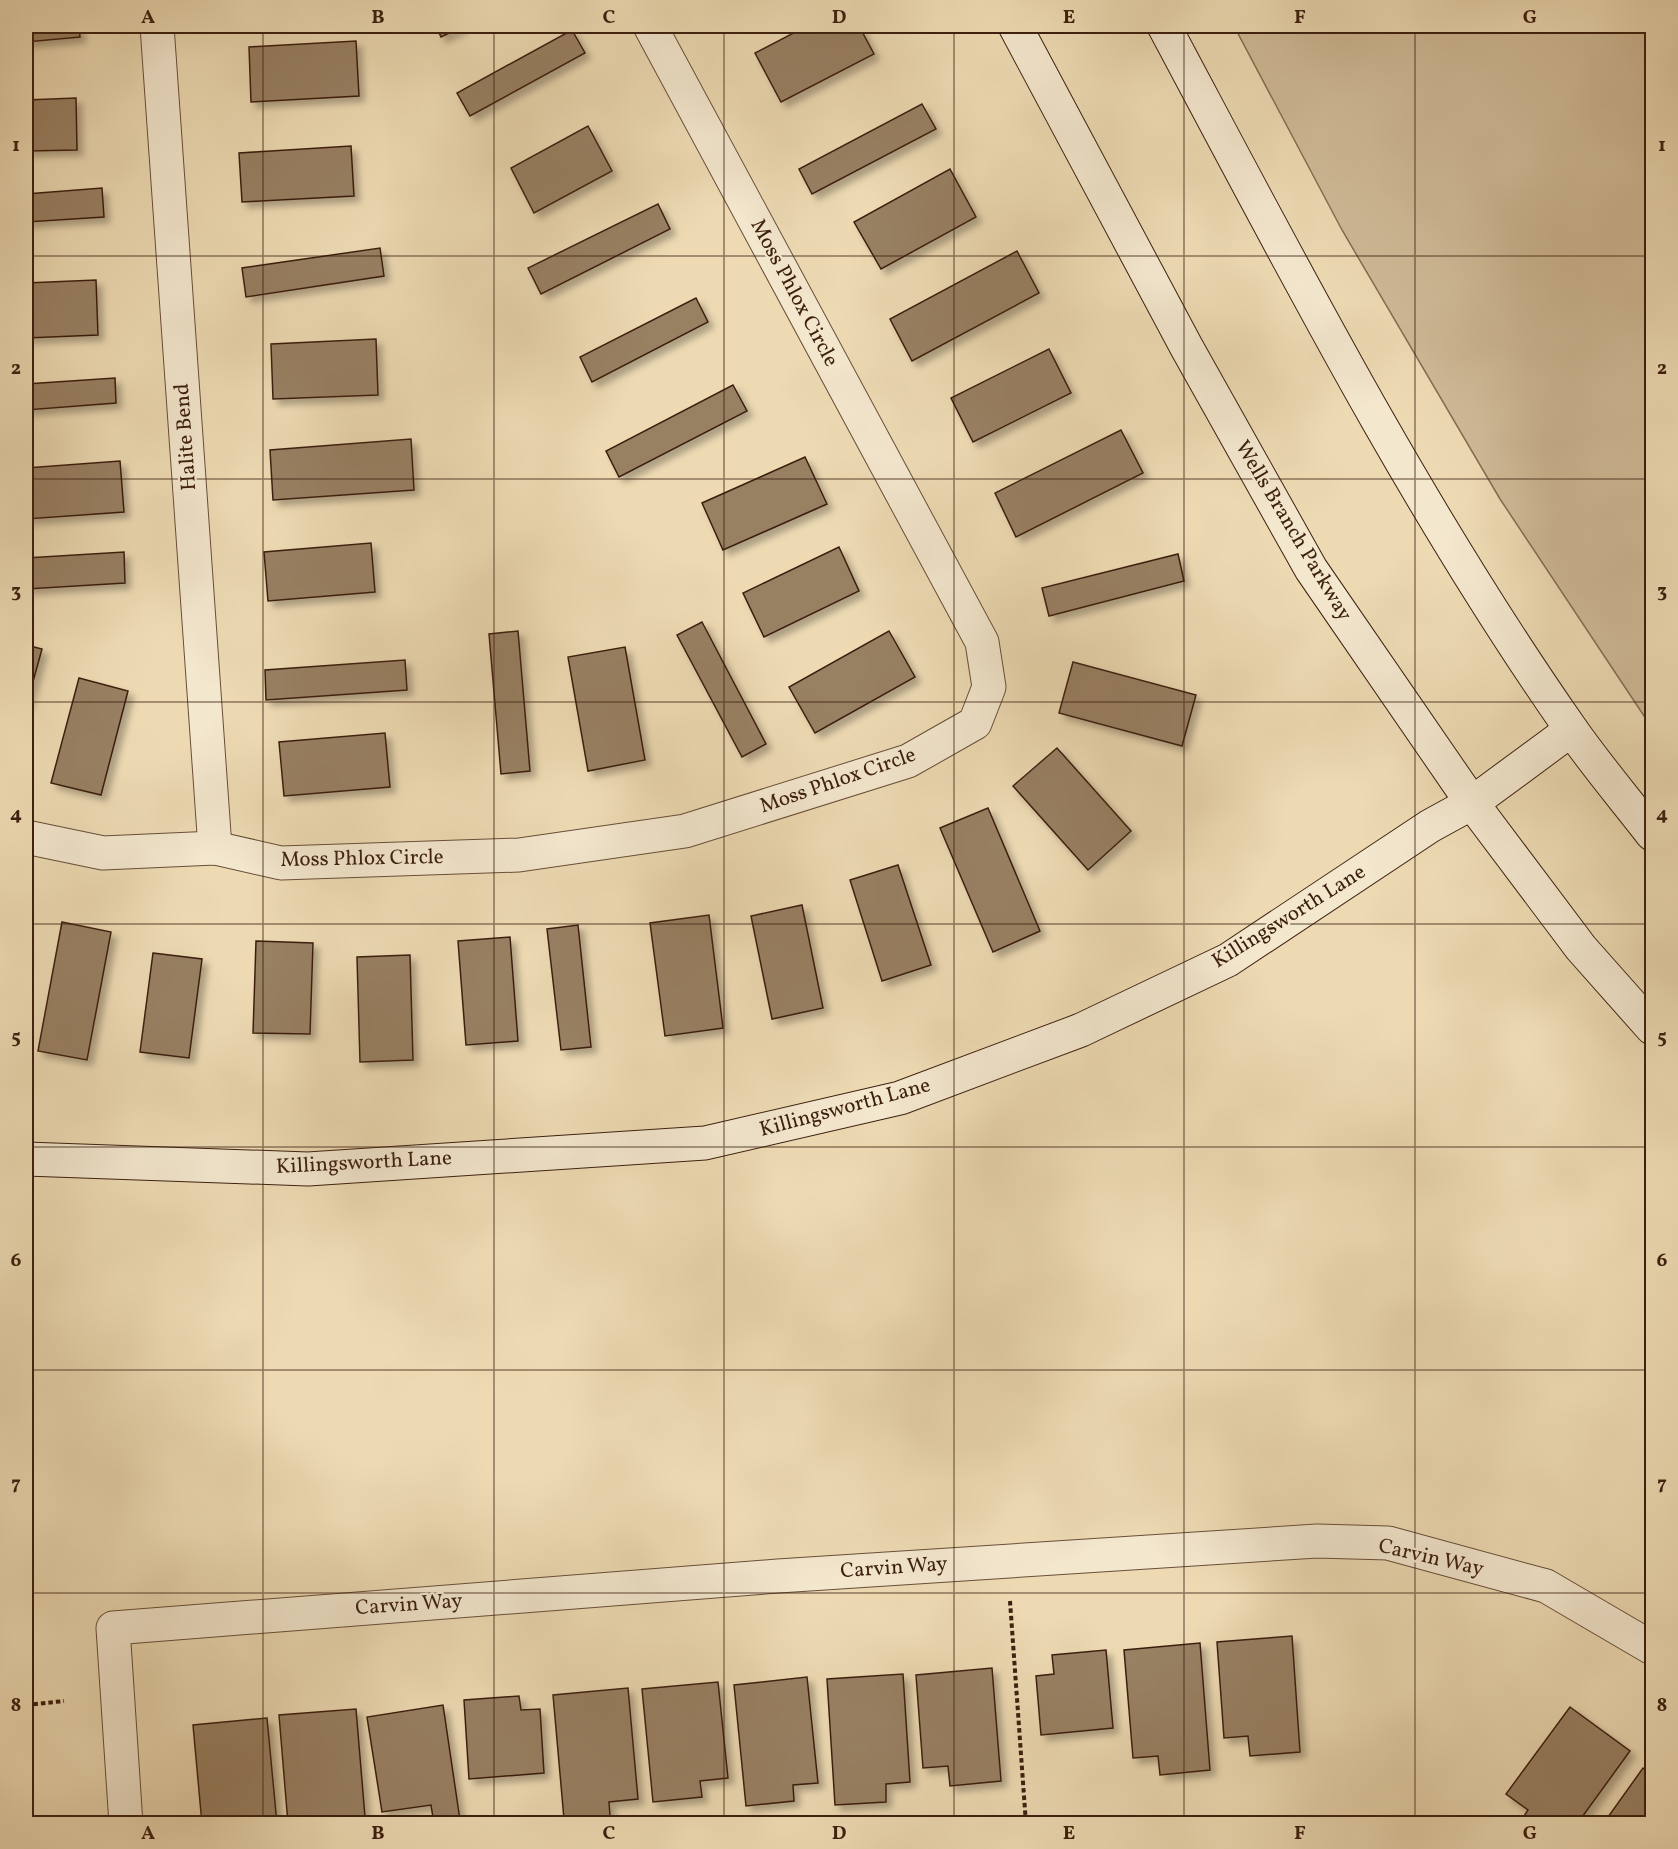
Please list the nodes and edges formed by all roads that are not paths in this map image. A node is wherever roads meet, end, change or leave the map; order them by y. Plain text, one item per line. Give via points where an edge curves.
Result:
1 (157, 26) edge
2 (650, 26) edge
3 (1015, 26) edge
4 (1164, 26) edge
5 (1571, 730) junction
6 (1472, 803) junction
7 (1653, 834) edge
8 (26, 837) edge
9 (215, 848) junction
10 (1653, 1028) edge
11 (26, 1159) edge
12 (1653, 1648) edge
13 (126, 1824) edge

1 - 9 street, Halite Bend
2 - 9 street, Moss Phlox Circle via 982,642 989,687 975,723 908,761 685,831 519,855 281,863
3 - 6 street, Wells Branch Parkway via 1187,348 1311,569
4 - 5 street via 1423,501
5 - 6 street, Killingsworth Lane
5 - 7 street
6 - 10 street, Wells Branch Parkway via 1581,948
6 - 11 street, Killingsworth Lane via 1430,826 1228,960 1081,1030 900,1098 705,1143 308,1169
8 - 9 street, Moss Phlox Circle via 103,853
12 - 13 street, Carvin Way via 1546,1586 1388,1543 1317,1541 778,1576 113,1628

